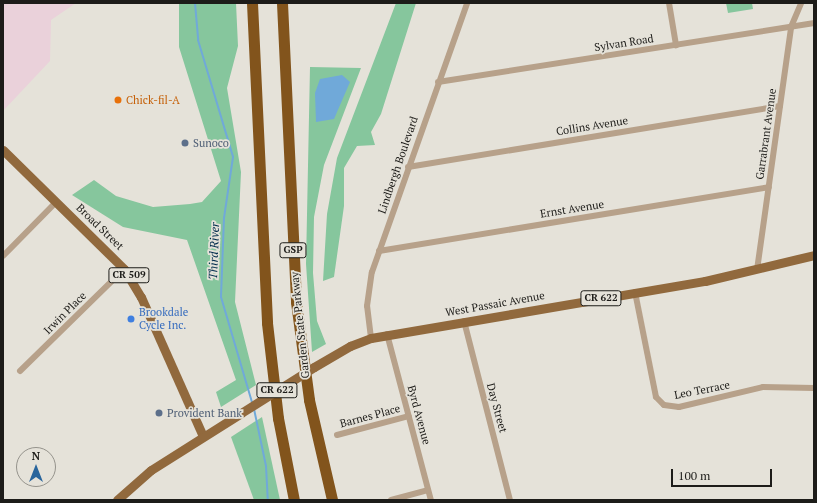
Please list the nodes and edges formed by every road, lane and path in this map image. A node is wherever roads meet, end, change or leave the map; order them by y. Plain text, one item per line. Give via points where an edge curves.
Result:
1 (252, 3) edge
2 (282, 3) edge
3 (467, 3) edge
4 (669, 3) edge
5 (800, 3) edge
6 (814, 23) edge
7 (791, 27) junction
8 (676, 45) junction
9 (438, 82) junction
10 (780, 106) junction
11 (3, 150) edge
12 (408, 166) junction
13 (769, 187) junction
14 (56, 202) junction
15 (379, 251) junction
16 (814, 255) edge
17 (3, 256) edge
18 (124, 269) junction
19 (757, 270) junction
20 (635, 292) junction
21 (464, 321) junction
22 (387, 334) junction
23 (371, 338) junction
24 (20, 371) dead end
25 (814, 388) edge
26 (409, 416) junction
27 (337, 435) dead end
28 (203, 436) junction
29 (428, 490) junction
30 (116, 500) edge
31 (294, 500) edge
32 (332, 500) edge
33 (391, 500) edge
34 (431, 500) edge
35 (510, 500) edge

1 - 31 highway, GSP via 267,323 278,418
2 - 32 highway, Garden State Parkway / GSP via 296,302 309,400
3 - 9 street, Lindbergh Boulevard
4 - 8 street
5 - 7 street, Garrabrant Avenue
6 - 7 street, Sylvan Road
7 - 8 street, Sylvan Road
7 - 10 street, Garrabrant Avenue
8 - 9 street, Sylvan Road
9 - 12 street, Lindbergh Boulevard
10 - 12 street, Collins Avenue
10 - 13 street, Garrabrant Avenue
11 - 14 main road, Broad Street / CR 509
12 - 15 street, Lindbergh Boulevard
13 - 15 street, Ernst Avenue
13 - 19 street, Garrabrant Avenue
14 - 17 street
14 - 18 main road, Broad Street / CR 509
15 - 23 street, Lindbergh Boulevard via 368,288
16 - 19 main road, West Passaic Avenue / CR 622
18 - 24 street, Irwin Place
18 - 28 main road, Broad Street / CR 509 via 141,297
19 - 20 main road, West Passaic Avenue / CR 622
20 - 21 main road, West Passaic Avenue / CR 622
20 - 25 street, Leo Terrace via 656,397 664,405 679,406 762,387
21 - 22 main road, West Passaic Avenue / CR 622
21 - 35 street, Day Street
22 - 23 main road, West Passaic Avenue / CR 622
22 - 26 street, Byrd Avenue
23 - 28 main road, West Passaic Avenue / CR 622, bridge via 350,346
26 - 27 street, Barnes Place
26 - 29 street, Byrd Avenue
28 - 30 main road via 151,470
29 - 33 street
29 - 34 street, Byrd Avenue

